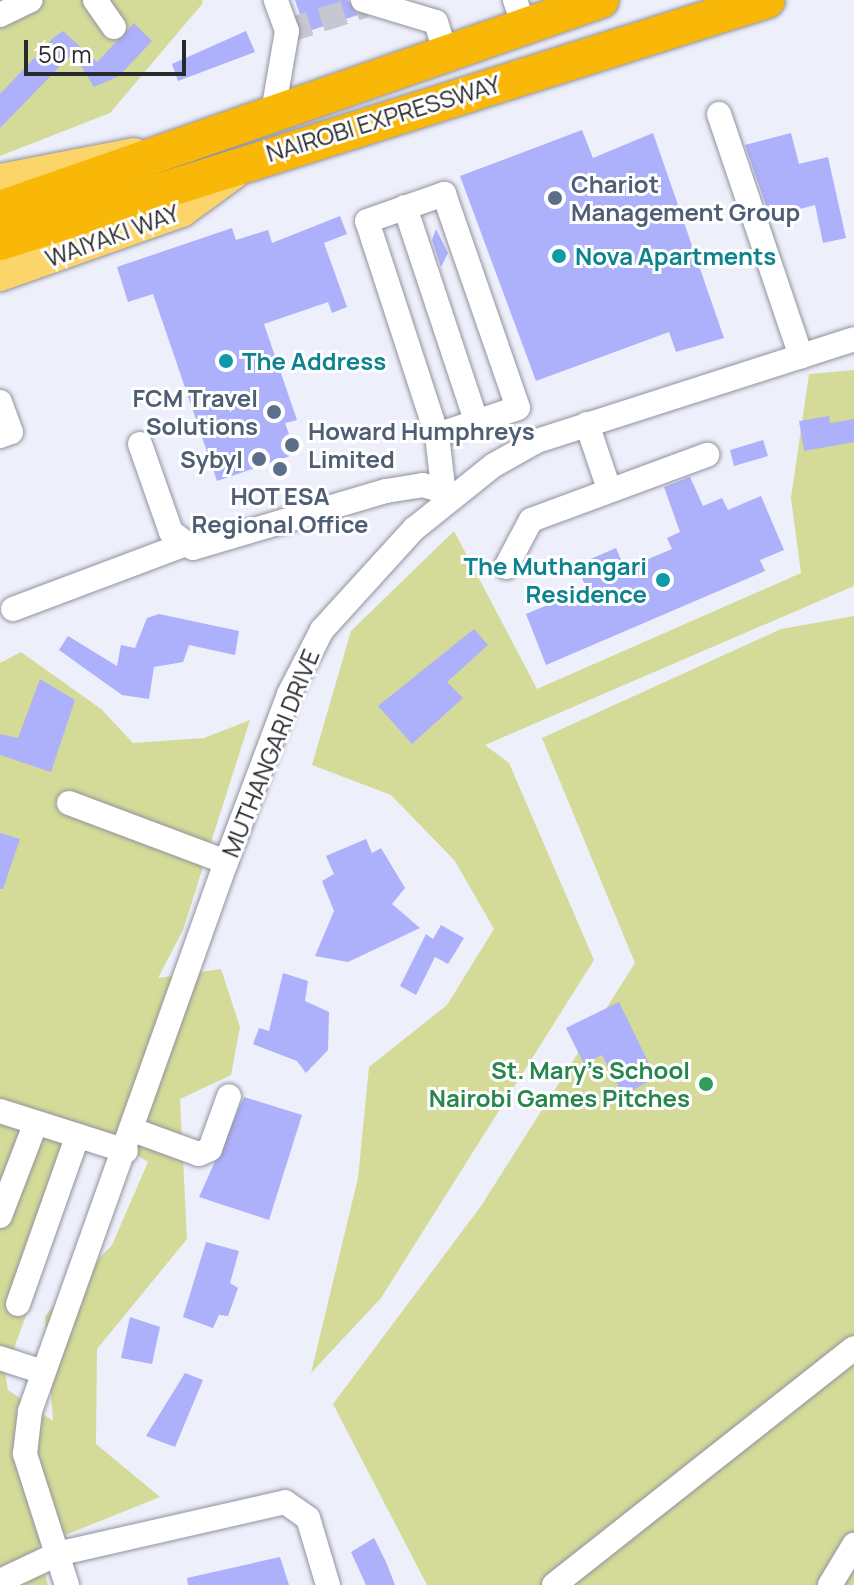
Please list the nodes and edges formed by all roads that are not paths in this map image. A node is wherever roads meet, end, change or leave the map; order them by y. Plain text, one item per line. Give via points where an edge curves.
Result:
1 (31, 0) edge
2 (95, 0) edge
3 (276, 0) edge
4 (601, 0) edge
5 (767, 0) edge
6 (364, 3) edge
7 (519, 12) edge
8 (0, 15) edge
9 (437, 24) edge
10 (114, 27) dead end
11 (273, 112) junction
12 (719, 114) dead end
13 (168, 149) junction
14 (258, 156) junction
15 (0, 179) edge
16 (405, 207) junction
17 (0, 209) edge
18 (0, 242) edge
19 (0, 276) edge
20 (854, 339) edge
21 (801, 356) junction
22 (0, 402) edge
23 (477, 424) junction
24 (587, 424) junction
25 (437, 435) junction
26 (0, 436) edge
27 (140, 444) dead end
28 (707, 455) dead end
29 (609, 489) junction
30 (449, 491) junction
31 (183, 545) junction
32 (506, 567) dead end
33 (13, 609) dead end
34 (69, 803) dead end
35 (226, 862) junction
36 (229, 1096) dead end
37 (0, 1111) edge
38 (35, 1125) junction
39 (77, 1137) junction
40 (129, 1141) junction
41 (0, 1216) edge
42 (18, 1304) dead end
43 (854, 1348) edge
44 (0, 1358) edge
45 (43, 1372) junction
46 (854, 1545) edge
47 (57, 1554) junction
48 (0, 1581) edge
49 (67, 1585) edge
50 (328, 1585) edge
51 (554, 1585) edge
52 (830, 1585) edge

1 - 8 street
2 - 10 street
3 - 11 street via 287,31
4 - 7 highway, NAIROBI EXPRESSWAY
5 - 14 highway, NAIROBI EXPRESSWAY
6 - 9 street
7 - 9 highway, NAIROBI EXPRESSWAY
9 - 11 highway, NAIROBI EXPRESSWAY
11 - 13 highway, NAIROBI EXPRESSWAY
12 - 21 street
13 - 15 main road via 89,157
13 - 17 highway, NAIROBI EXPRESSWAY
14 - 18 highway, NAIROBI EXPRESSWAY
14 - 19 main road, WAIYAKI WAY via 182,212
16 - 23 street
16 - 23 street via 444,194 518,408
16 - 25 street via 367,221
20 - 21 street, MUTHANGARI DRIVE
21 - 24 street, MUTHANGARI DRIVE
22 - 26 street via 11,432
23 - 25 street
24 - 29 street
24 - 30 street, MUTHANGARI DRIVE via 537,441
25 - 30 street
27 - 31 street via 171,532
28 - 29 street
29 - 32 street via 531,520
30 - 31 street via 386,491
30 - 35 street, MUTHANGARI DRIVE via 322,630 289,694
31 - 33 street
34 - 35 street
35 - 40 street, MUTHANGARI DRIVE
36 - 40 street via 210,1149 199,1154
37 - 38 street
38 - 39 street
38 - 41 street
39 - 40 street
39 - 42 street
40 - 45 street, MUTHANGARI DRIVE
43 - 51 street
44 - 45 street
45 - 47 street, MUTHANGARI DRIVE via 24,1441
46 - 52 street
47 - 48 street
47 - 49 street, MUTHANGARI DRIVE
47 - 50 street via 285,1502 308,1518

